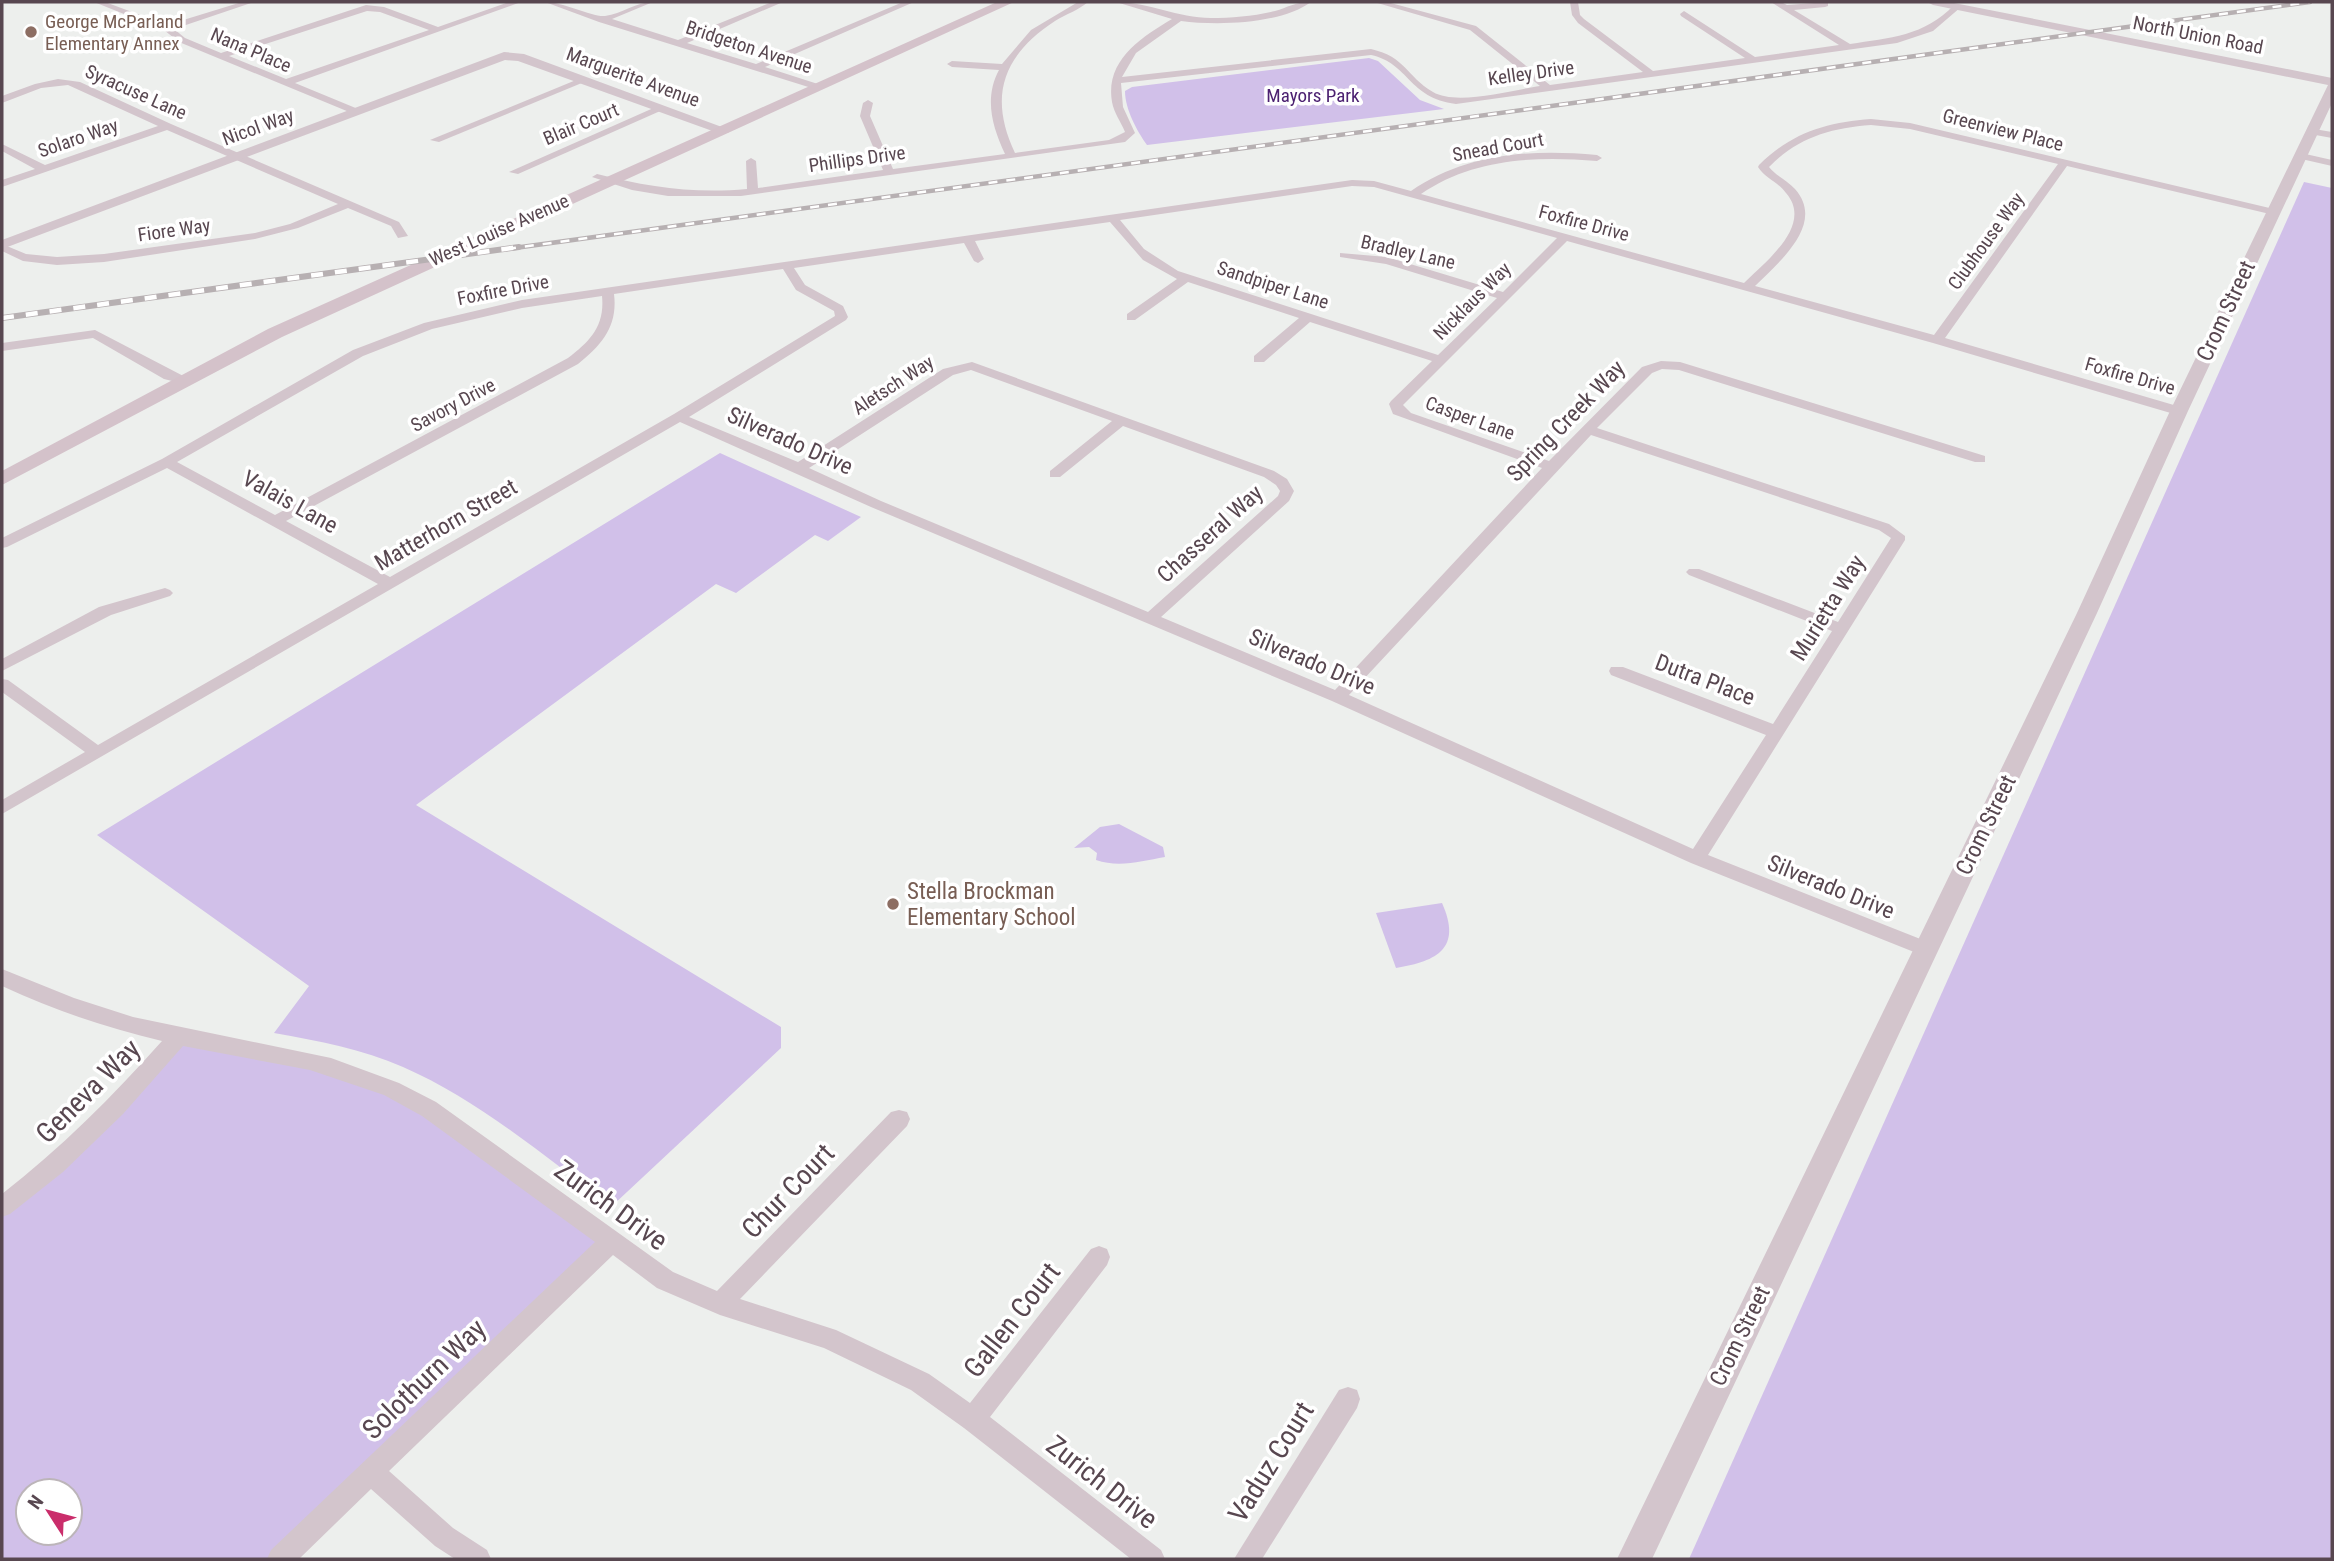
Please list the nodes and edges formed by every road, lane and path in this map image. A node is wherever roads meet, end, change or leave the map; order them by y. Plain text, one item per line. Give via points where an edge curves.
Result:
1 (117, 2) edge
2 (250, 2) edge
3 (517, 2) edge
4 (549, 2) edge
5 (649, 2) edge
6 (779, 2) edge
7 (910, 2) edge
8 (986, 2) edge
9 (1007, 2) edge
10 (1084, 2) edge
11 (1120, 2) edge
12 (1307, 2) edge
13 (1378, 2) edge
14 (1574, 2) edge
15 (1775, 2) edge
16 (1933, 2) edge
17 (102, 3) edge
18 (1825, 4) dead end
19 (1959, 4) edge
20 (1786, 8) junction
21 (1684, 14) dead end
22 (1180, 18) junction
23 (602, 20) junction
24 (167, 28) junction
25 (436, 29) junction
26 (678, 43) junction
27 (1849, 47) junction
28 (220, 56) junction
29 (529, 60) joint
30 (1754, 60) junction
31 (952, 64) dead end
32 (758, 67) junction
33 (1003, 67) junction
34 (1650, 73) junction
35 (584, 80) junction
36 (1116, 81) junction
37 (2332, 82) edge
38 (285, 83) junction
39 (811, 85) junction
40 (1548, 88) junction
41 (2, 100) edge
42 (2330, 101) edge
43 (868, 103) dead end
44 (662, 108) junction
45 (354, 111) junction
46 (167, 126) junction
47 (717, 128) junction
48 (2323, 134) edge
49 (435, 140) dead end
50 (2, 147) edge
51 (236, 155) junction
52 (1011, 156) junction
53 (2301, 156) junction
54 (1597, 158) dead end
55 (751, 161) dead end
56 (2064, 163) junction
57 (2332, 163) edge
58 (44, 169) junction
59 (514, 172) dead end
60 (889, 173) junction
61 (603, 179) junction
62 (2, 184) edge
63 (753, 190) junction
64 (1412, 195) junction
65 (347, 204) junction
66 (2274, 212) junction
67 (1114, 219) junction
68 (402, 236) dead end
69 (1564, 238) junction
70 (968, 240) junction
71 (2, 246) edge
72 (1344, 255) dead end
73 (978, 259) dead end
74 (787, 266) junction
75 (1186, 278) junction
76 (1746, 288) junction
77 (608, 292) junction
78 (1504, 296) junction
79 (1131, 317) dead end
80 (1308, 317) junction
81 (1937, 340) junction
82 (2, 346) edge
83 (1259, 359) dead end
84 (1440, 360) junction
85 (176, 378) junction
86 (1406, 392) joint
87 (2179, 411) junction
88 (679, 417) junction
89 (1122, 420) junction
90 (1590, 430) junction
91 (1980, 459) dead end
92 (167, 461) junction
93 (2, 466) edge
94 (1551, 467) junction
95 (799, 468) junction
96 (1055, 474) dead end
97 (2, 479) edge
98 (277, 520) junction
99 (2, 544) edge
100 (1694, 572) dead end
101 (390, 584) junction
102 (165, 593) dead end
103 (1150, 619) junction
104 (1842, 629) junction
105 (2, 666) edge
106 (1617, 671) dead end
107 (2, 684) edge
108 (1338, 697) junction
109 (1776, 732) junction
110 (98, 753) junction
111 (2, 808) edge
112 (1697, 858) junction
113 (1926, 949) junction
114 (2, 977) edge
115 (179, 1037) junction
116 (899, 1119) dead end
117 (2, 1207) edge
118 (610, 1243) junction
119 (1099, 1257) dead end
120 (720, 1304) junction
121 (1348, 1399) dead end
122 (973, 1419) junction
123 (370, 1471) junction
124 (279, 1559) edge
125 (478, 1559) edge
126 (1152, 1559) edge
127 (1247, 1559) edge
128 (1634, 1559) edge

1 - 17 street
2 - 24 street
3 - 25 street
4 - 23 street, Bridgeton Avenue
5 - 23 street
6 - 26 street
7 - 32 street
8 - 39 main road, West Louise Avenue
9 - 39 main road, West Louise Avenue
10 - 33 street via 1033,33
11 - 22 street
12 - 22 street via 1258,17
13 - 40 street via 1473,28
14 - 34 street via 1581,21
15 - 20 street
16 - 19 street, North Union Road
17 - 24 street, Nana Place
18 - 20 street
19 - 27 street, Kelley Drive via 1940,23 1912,37
19 - 37 street, North Union Road
20 - 27 street
21 - 30 street
22 - 36 street via 1136,47 1122,63
23 - 26 street, Bridgeton Avenue
24 - 28 street, Nana Place
25 - 28 street via 366,8
25 - 38 street
26 - 32 street, Bridgeton Avenue
27 - 30 street, Kelley Drive
28 - 38 street, Nana Place
29 - 35 street, Marguerite Avenue
29 - 45 street, Nicol Way via 504,56
30 - 34 street, Kelley Drive
31 - 33 street
32 - 39 street, Bridgeton Avenue
33 - 52 street via 996,114
34 - 40 street, Kelley Drive
35 - 44 street, Marguerite Avenue
35 - 49 street
36 - 40 street, Kelley Drive via 1371,52 1390,57 1437,99 1456,101
36 - 52 street, Phillips Drive via 1116,101 1130,133 1121,140
38 - 45 street, Nana Place
39 - 47 main road, West Louise Avenue
41 - 46 street, Syracuse Lane via 65,81
42 - 48 street, Crom Street
43 - 60 street via 865,116
44 - 47 street, Marguerite Avenue
44 - 59 street, Blair Court
45 - 51 street, Nicol Way
46 - 51 street, Syracuse Lane
46 - 58 street, Solaro Way
47 - 61 main road, West Louise Avenue
48 - 53 street, Crom Street
50 - 58 street
51 - 65 street, Syracuse Lane
51 - 71 street, Nicol Way
52 - 60 street, Phillips Drive
53 - 57 street
53 - 66 street, Crom Street
54 - 64 street, Snead Court via 1550,154 1471,165 1440,176
55 - 63 street
56 - 66 street, Greenview Place
56 - 76 street, Greenview Place via 1910,126 1870,122 1816,131 1792,141 1763,167 1796,197 1802,212 1800,225 1788,243
56 - 81 street, Clubhouse Way
58 - 62 street, Solaro Way
60 - 63 street, Phillips Drive
61 - 63 street, Phillips Drive via 672,192
61 - 85 main road, West Louise Avenue
64 - 67 street, Foxfire Drive via 1352,183
64 - 69 street, Foxfire Drive
65 - 68 street, Syracuse Lane via 395,224
65 - 71 street, Fiore Way via 295,226 255,236 104,258 46,260 23,257
66 - 87 street, Crom Street
67 - 70 street, Foxfire Drive
67 - 75 street, Sandpiper Lane via 1143,257
69 - 76 street, Foxfire Drive
69 - 78 street, Nicklaus Way
70 - 73 street
70 - 74 street, Foxfire Drive
72 - 78 street, Bradley Lane via 1387,261
74 - 77 street, Foxfire Drive
74 - 88 street, Matterhorn Street via 800,288 839,309 842,317
75 - 79 street
75 - 80 street, Sandpiper Lane
76 - 81 street, Foxfire Drive
77 - 92 street, Foxfire Drive via 480,312 382,342
77 - 98 street, Savory Drive via 611,309 602,334 573,361
78 - 84 street, Nicklaus Way
80 - 83 street
80 - 84 street, Sandpiper Lane
81 - 87 street, Foxfire Drive
82 - 85 street via 94,334
84 - 86 street, Nicklaus Way
85 - 93 main road, West Louise Avenue
85 - 97 main road, West Louise Avenue via 71,444
86 - 94 street, Casper Lane via 1396,404 1406,416
87 - 113 street, Crom Street
88 - 95 street, Silverado Drive
88 - 101 street, Matterhorn Street
89 - 95 street, Aletsch Way via 972,366 948,372
89 - 96 street
89 - 103 street, Chasseral Way via 1269,474 1287,491
90 - 91 street, Spring Creek Way via 1647,370 1680,366
90 - 94 street, Spring Creek Way
90 - 104 street, Murietta Way via 1885,527 1898,536
92 - 98 street, Valais Lane
92 - 99 street, Foxfire Drive
94 - 108 street, Spring Creek Way
95 - 103 street, Silverado Drive via 876,505
98 - 101 street, Valais Lane
100 - 104 street
101 - 110 street, Matterhorn Street
102 - 105 street via 105,611
103 - 108 street, Silverado Drive
104 - 109 street, Murietta Way
106 - 109 street, Dutra Place
107 - 110 street
108 - 112 street, Silverado Drive
109 - 112 street, Murietta Way
110 - 111 street, Matterhorn Street
112 - 113 street, Silverado Drive
113 - 128 street, Crom Street
114 - 115 street, Zurich Drive via 54,1001
115 - 117 street, Geneva Way via 116,1108
115 - 118 street, Zurich Drive via 326,1065 407,1095
116 - 120 street, Chur Court
118 - 120 street, Zurich Drive via 664,1280
118 - 123 street, Solothurn Way
119 - 122 street, Gallen Court
120 - 122 street, Zurich Drive via 828,1338 920,1382
121 - 127 street, Vaduz Court
122 - 126 street, Zurich Drive
123 - 124 street, Solothurn Way
123 - 125 street via 444,1537

